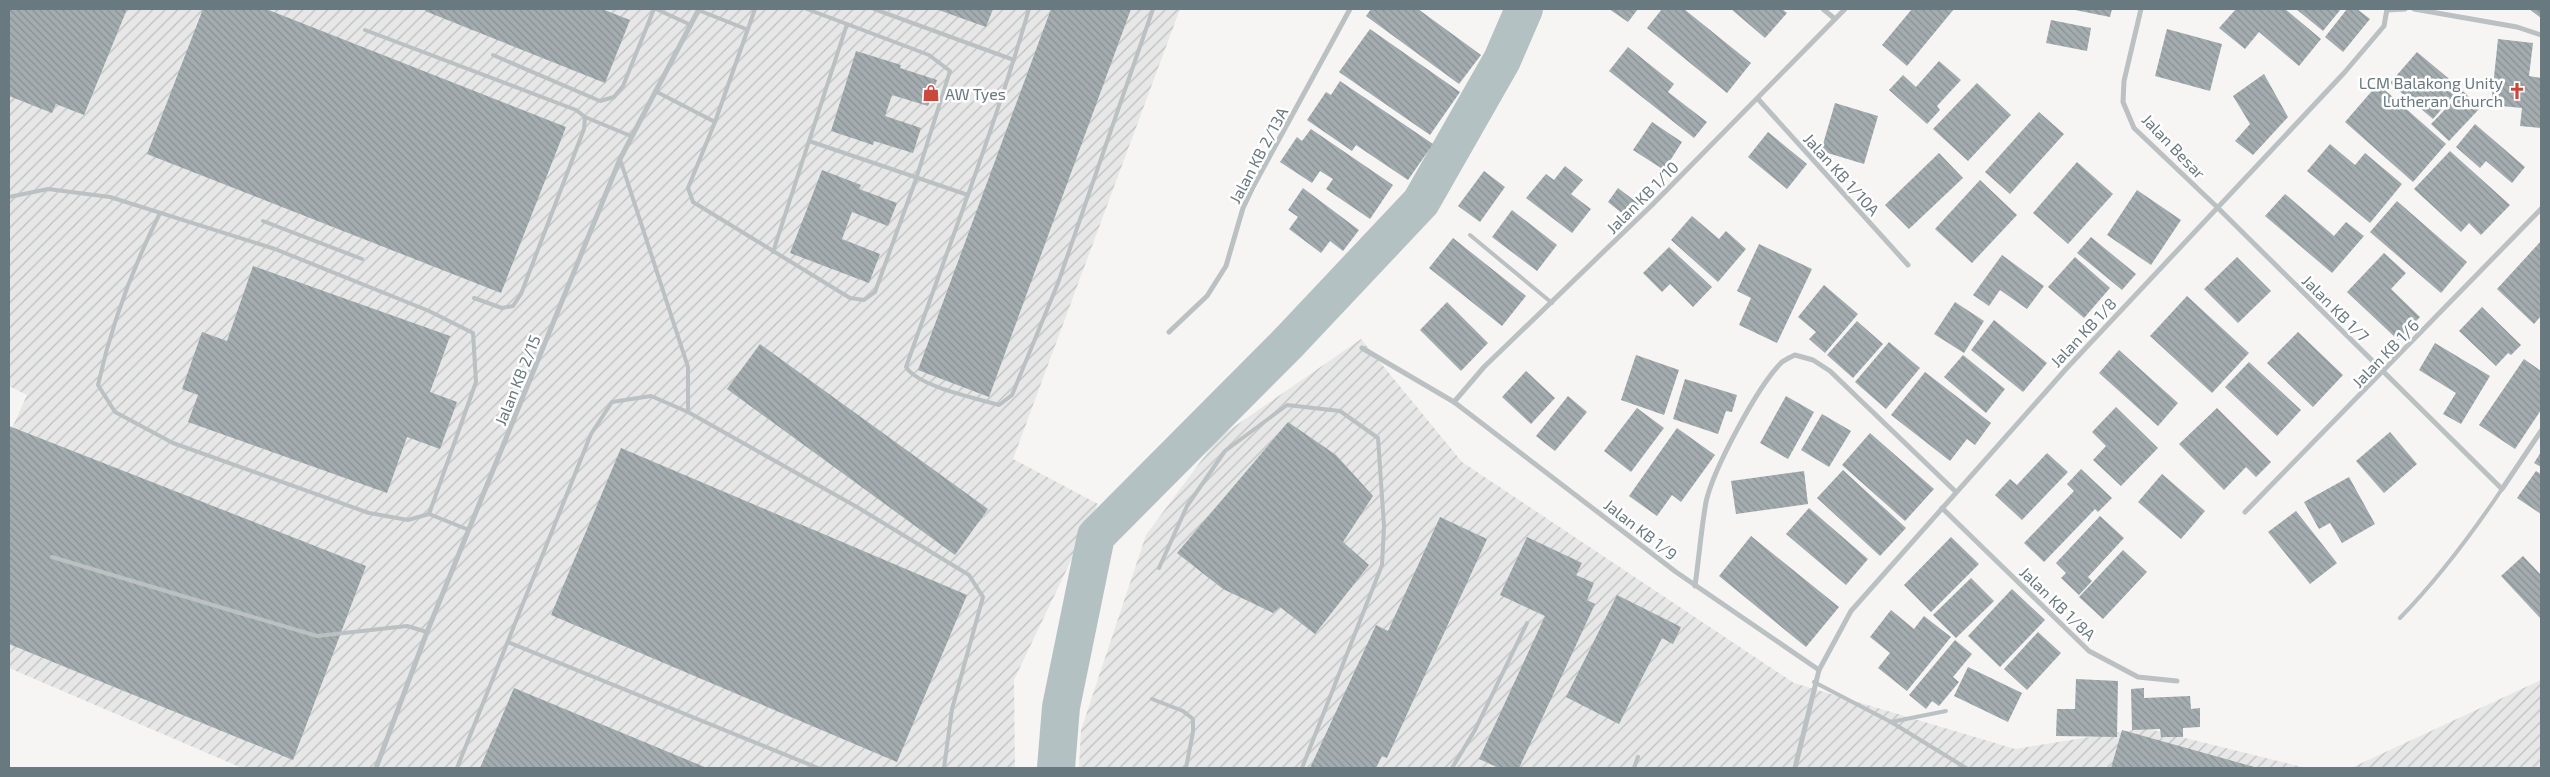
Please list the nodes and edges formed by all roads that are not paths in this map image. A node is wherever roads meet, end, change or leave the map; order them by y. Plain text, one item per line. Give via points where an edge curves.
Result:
1 (655, 9) edge
2 (755, 9) edge
3 (807, 9) edge
4 (874, 9) edge
5 (1029, 9) edge
6 (1153, 9) edge
7 (1350, 9) edge
8 (1823, 9) edge
9 (1845, 9) edge
10 (2141, 9) edge
11 (2388, 9) edge
12 (2405, 9) edge
13 (2414, 9) edge
14 (699, 10) edge
15 (1835, 19) junction
16 (847, 24) junction
17 (691, 25) junction
18 (746, 29) junction
19 (365, 30) dead end
20 (2541, 35) edge
21 (493, 55) dead end
22 (1014, 60) junction
23 (655, 91) junction
24 (1758, 99) junction
25 (585, 117) junction
26 (715, 122) junction
27 (631, 136) junction
28 (809, 141) junction
29 (620, 159) junction
30 (916, 179) junction
31 (968, 195) junction
32 (9, 197) edge
33 (2218, 207) junction
34 (2541, 209) edge
35 (160, 213) junction
36 (263, 221) dead end
37 (1470, 235) dead end
38 (773, 252) junction
39 (362, 259) dead end
40 (1908, 265) dead end
41 (474, 298) dead end
42 (1552, 303) junction
43 (1169, 332) dead end
44 (1362, 348) dead end
45 (2383, 373) junction
46 (1454, 402) junction
47 (688, 412) junction
48 (2541, 431) edge
49 (2502, 489) junction
50 (1956, 492) junction
51 (1942, 508) junction
52 (2245, 512) dead end
53 (429, 514) junction
54 (469, 530) junction
55 (52, 557) dead end
56 (1159, 568) dead end
57 (1695, 586) junction
58 (2400, 618) dead end
59 (1527, 623) dead end
60 (427, 632) junction
61 (508, 642) junction
62 (1818, 670) junction
63 (2176, 681) dead end
64 (1814, 682) junction
65 (1152, 699) dead end
66 (1946, 711) dead end
67 (1891, 722) junction
68 (1638, 757) dead end
69 (376, 768) edge
70 (457, 768) edge
71 (818, 768) edge
72 (944, 768) edge
73 (1186, 768) edge
74 (1302, 768) edge
75 (1452, 768) edge
76 (1634, 768) edge
77 (1795, 768) edge
78 (1966, 768) edge

1 - 17 lane
1 - 21 lane via 623,86 614,97 600,101
2 - 18 lane
3 - 16 lane
4 - 22 lane
5 - 22 lane
6 - 31 lane via 1058,283 1012,395 999,405 923,380 910,373 906,366
7 - 43 street, Jalan KB 2/13A via 1242,208 1226,266 1207,296
8 - 15 street
9 - 15 street, Jalan KB 1/10
10 - 33 street, Jalan Besar via 2124,81 2123,102 2134,128
11 - 12 street
11 - 33 street, Jalan KB 1/8 via 2384,26 2344,73
13 - 20 street via 2518,27
14 - 17 street, Jalan KB 2/15
14 - 18 lane
15 - 24 street, Jalan KB 1/10
16 - 28 lane
16 - 30 lane via 929,55 950,71
17 - 23 street, Jalan KB 2/15
18 - 26 lane
19 - 25 lane via 576,110
22 - 31 lane
23 - 26 lane
23 - 27 street, Jalan KB 2/15
24 - 40 street, Jalan KB 1/10A
24 - 42 street, Jalan KB 1/10
25 - 27 lane
25 - 41 lane via 584,129 521,294 513,306 502,308
26 - 38 lane via 688,188 693,202
27 - 29 street, Jalan KB 2/15
28 - 30 lane
28 - 38 lane
29 - 47 lane via 688,367
29 - 54 street, Jalan KB 2/15
30 - 31 lane
30 - 38 lane via 875,292 864,300 850,298
32 - 35 lane via 48,189 110,197
33 - 45 street, Jalan KB 1/7
33 - 50 street, Jalan KB 1/8
34 - 45 street, Jalan KB 1/6
35 - 53 lane via 274,249 429,311 473,333 476,382
35 - 53 lane via 138,259 98,385 115,412 173,443 369,512 408,520
36 - 39 lane
37 - 42 lane
42 - 46 street, Jalan KB 1/10 via 1484,367
44 - 46 street, Jalan KB 1/9
45 - 49 street, Jalan KB 1/7
45 - 52 street, Jalan KB 1/6
46 - 57 street, Jalan KB 1/9
47 - 61 lane via 651,396 612,402 591,434
47 - 72 lane via 857,507 969,575 983,597 952,709
48 - 49 street
49 - 58 lane via 2432,585
50 - 51 street, Jalan KB 1/8
50 - 57 street via 1830,371 1814,360 1796,355 1783,362 1769,380 1718,467 1706,501
51 - 62 street, Jalan KB 1/8 via 1851,611
51 - 63 street, Jalan KB 1/8A via 2090,651 2138,677
53 - 54 lane
54 - 60 street, Jalan KB 2/15
55 - 60 lane via 317,636 407,626
56 - 74 lane via 1187,506 1225,451 1287,405 1340,411 1378,438 1384,526 1382,565
57 - 62 street, Jalan KB 1/9
59 - 75 lane
60 - 69 street, Jalan KB 2/15
61 - 70 lane
61 - 71 lane
62 - 64 street, Jalan KB 1/8
64 - 67 lane
64 - 77 street, Jalan KB 1/8
65 - 73 lane via 1183,711 1192,719 1193,732
66 - 67 lane
67 - 78 lane
68 - 76 lane

